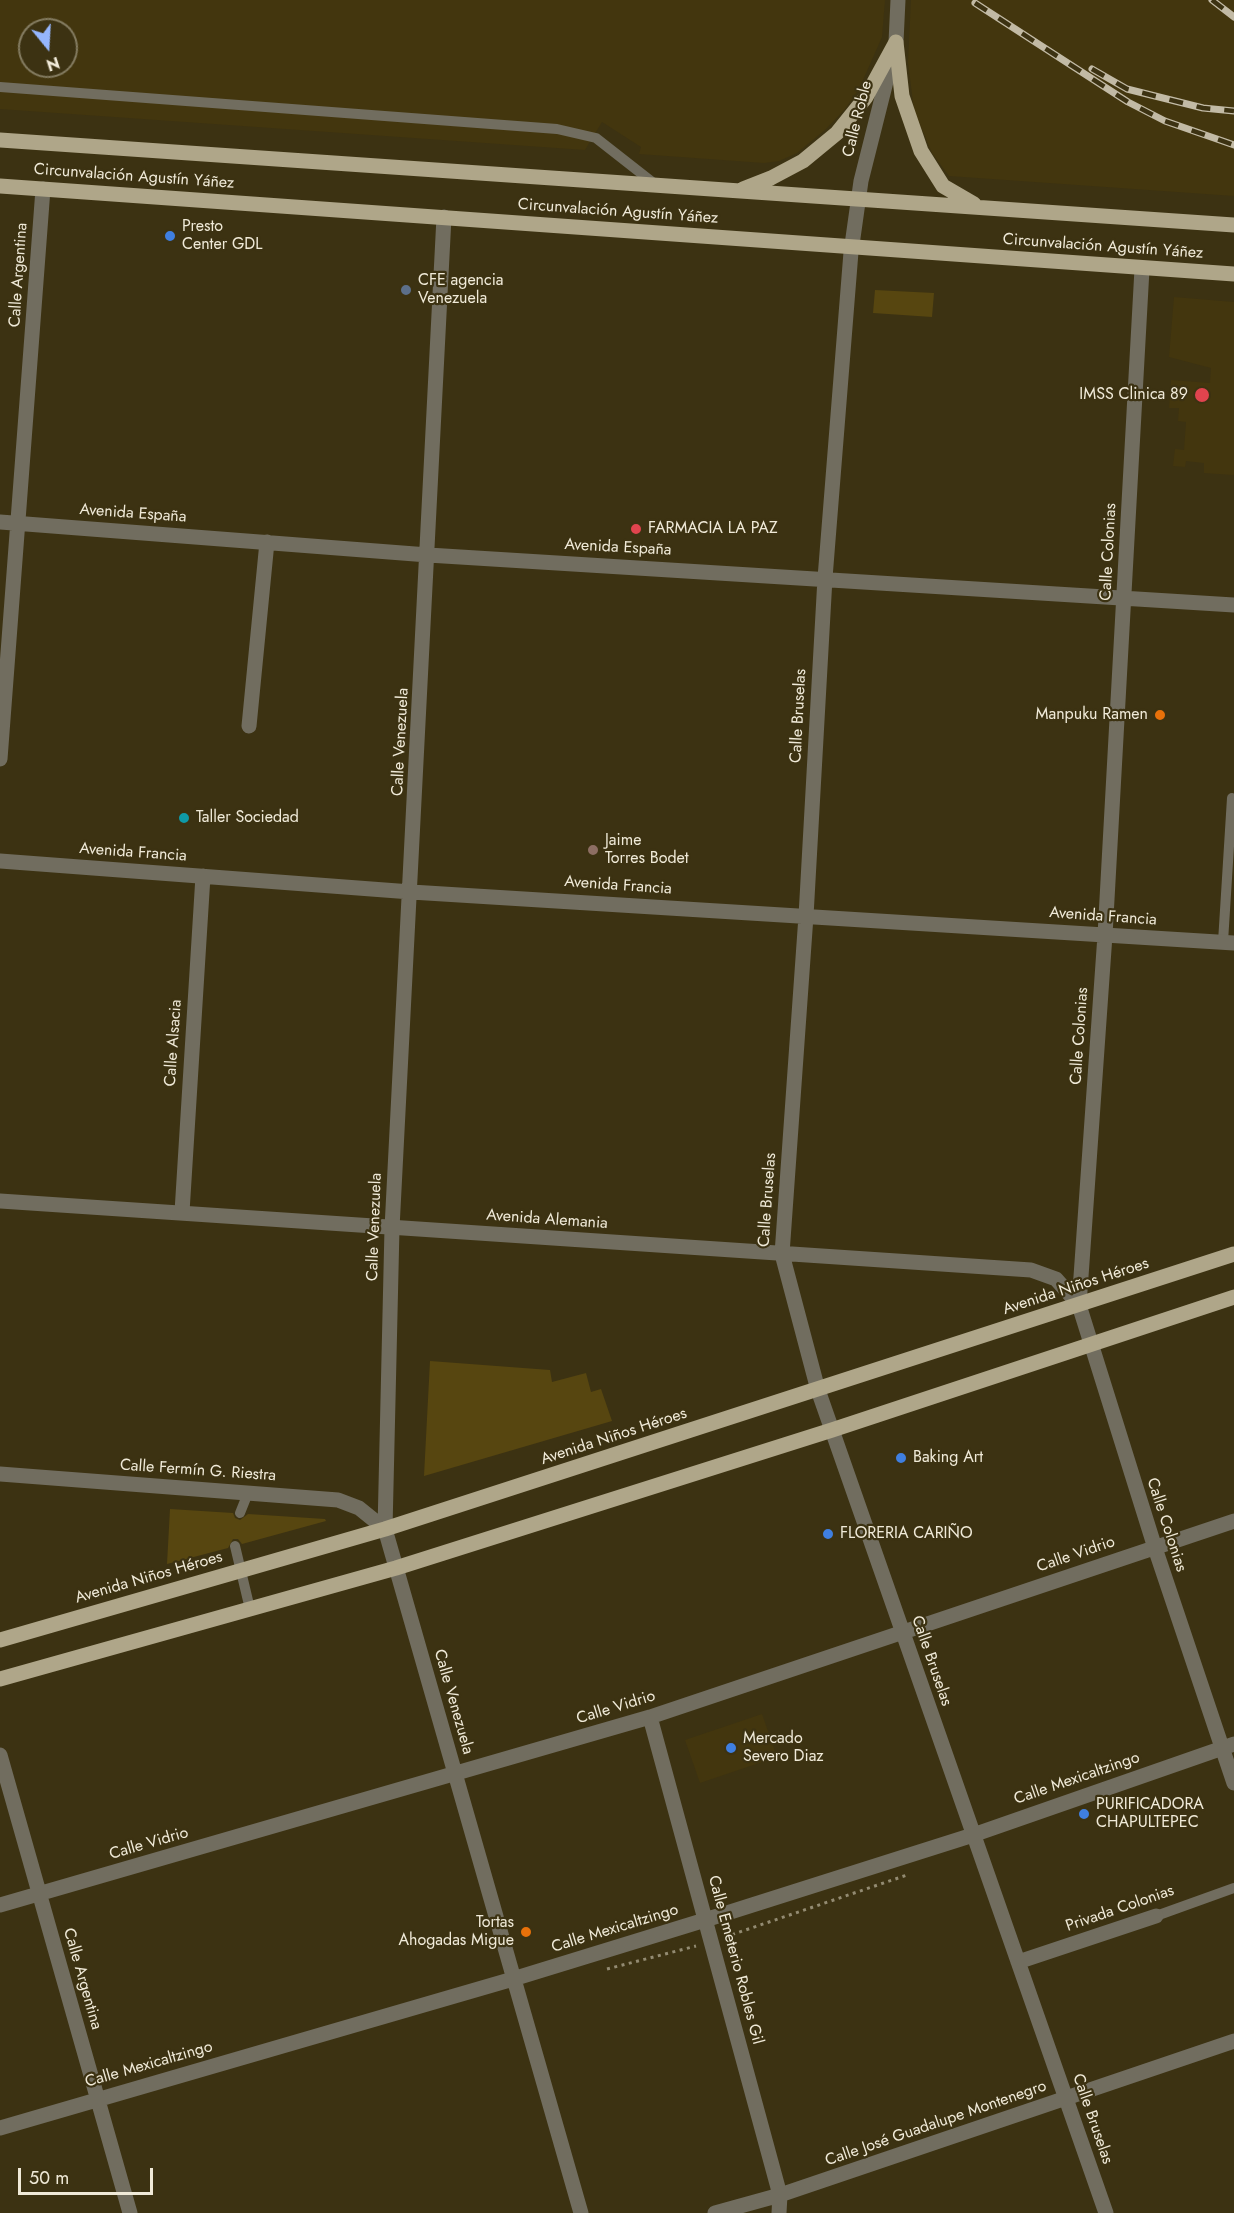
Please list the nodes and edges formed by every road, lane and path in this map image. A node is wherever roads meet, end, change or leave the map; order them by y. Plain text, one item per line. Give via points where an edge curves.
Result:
1 (898, 0) edge
2 (896, 42) junction
3 (0, 87) edge
4 (0, 140) edge
5 (656, 185) junction
6 (0, 186) edge
7 (43, 189) junction
8 (738, 190) junction
9 (858, 198) junction
10 (980, 207) junction
11 (444, 217) junction
12 (1234, 225) edge
13 (851, 247) junction
14 (1142, 269) junction
15 (1234, 274) edge
16 (0, 522) edge
17 (19, 523) junction
18 (267, 542) junction
19 (428, 555) junction
20 (825, 578) junction
21 (1124, 596) junction
22 (1234, 605) edge
23 (249, 726) dead end
24 (0, 759) edge
25 (1232, 798) dead end
26 (0, 861) edge
27 (203, 876) junction
28 (411, 891) junction
29 (806, 916) junction
30 (1105, 935) junction
31 (1229, 943) edge
32 (0, 1201) edge
33 (182, 1212) junction
34 (392, 1228) junction
35 (782, 1254) junction
36 (1234, 1254) edge
37 (1234, 1297) edge
38 (1079, 1305) junction
39 (1090, 1344) junction
40 (818, 1390) junction
41 (832, 1430) junction
42 (0, 1474) edge
43 (248, 1493) junction
44 (240, 1513) dead end
45 (1234, 1521) edge
46 (385, 1529) junction
47 (235, 1546) dead end
48 (1155, 1548) junction
49 (396, 1568) junction
50 (241, 1570) junction
51 (250, 1609) junction
52 (902, 1633) junction
53 (0, 1640) edge
54 (0, 1679) edge
55 (650, 1717) junction
56 (1228, 1746) edge
57 (0, 1755) edge
58 (455, 1774) junction
59 (1234, 1783) edge
60 (973, 1835) junction
61 (1234, 1888) edge
62 (39, 1894) junction
63 (0, 1905) edge
64 (1156, 1916) joint
65 (705, 1920) junction
66 (1018, 1962) junction
67 (513, 1979) junction
68 (1234, 2041) edge
69 (97, 2098) junction
70 (1066, 2099) junction
71 (0, 2128) edge
72 (780, 2195) junction
73 (130, 2213) edge
74 (581, 2213) edge
75 (715, 2213) edge
76 (779, 2213) edge
77 (1106, 2213) edge

1 - 2 street, Calle Roble
2 - 8 main road via 866,97 837,133 803,161
2 - 9 street, Calle Roble
2 - 10 main road via 902,96 921,151 943,186
3 - 5 lane via 557,129 596,138
4 - 5 main road, Circunvalación Agustín Yáñez
5 - 8 main road, Circunvalación Agustín Yáñez
6 - 7 main road, Circunvalación Agustín Yáñez
7 - 11 main road, Circunvalación Agustín Yáñez
7 - 17 street, Calle Argentina
8 - 9 main road, Circunvalación Agustín Yáñez
9 - 10 main road, Circunvalación Agustín Yáñez
9 - 13 street, Calle Roble
10 - 12 main road, Circunvalación Agustín Yáñez
11 - 13 main road, Circunvalación Agustín Yáñez
11 - 19 street, Calle Venezuela
13 - 14 main road, Circunvalación Agustín Yáñez
13 - 20 street, Calle Bruselas
14 - 15 main road, Circunvalación Agustín Yáñez
14 - 21 street, Calle Colonias
16 - 17 street, Avenida España
17 - 18 street, Avenida España
17 - 24 street, Calle Argentina
18 - 19 street, Avenida España
18 - 23 street
19 - 20 street, Avenida España
19 - 28 street, Calle Venezuela
20 - 21 street, Avenida España
20 - 29 street, Calle Bruselas
21 - 22 street, Avenida España
21 - 30 street, Calle Colonias
25 - 31 lane
26 - 27 street, Avenida Francia
27 - 28 street, Avenida Francia
27 - 33 street, Calle Alsacia
28 - 29 street, Avenida Francia
28 - 34 street, Calle Venezuela
29 - 30 street, Avenida Francia
29 - 35 street, Calle Bruselas
30 - 31 street, Avenida Francia
30 - 38 street, Calle Colonias
32 - 33 street, Avenida Alemania
33 - 34 street, Avenida Alemania
34 - 35 street, Avenida Alemania
34 - 46 street, Calle Venezuela
35 - 38 street, Avenida Alemania via 1032,1270 1056,1279
35 - 40 street, Calle Bruselas
36 - 38 main road, Avenida Niños Héroes
37 - 39 main road
38 - 39 street, Calle Colonias
38 - 40 main road, Avenida Niños Héroes
39 - 41 main road
39 - 48 street, Calle Colonias
40 - 41 street, Calle Bruselas
40 - 46 main road, Avenida Niños Héroes
41 - 49 main road
41 - 52 street, Calle Bruselas
42 - 43 street, Calle Fermín G. Riestra
43 - 44 lane
43 - 46 street, Calle Fermín G. Riestra via 338,1500 359,1508
45 - 48 street, Calle Vidrio
46 - 49 street, Calle Venezuela
46 - 50 main road, Avenida Niños Héroes
47 - 50 lane
48 - 52 street, Calle Vidrio
48 - 56 street, Calle Colonias
49 - 51 main road
49 - 58 street, Calle Venezuela
50 - 51 lane
50 - 53 main road, Avenida Niños Héroes
51 - 54 main road
52 - 55 street, Calle Vidrio
52 - 60 street, Calle Bruselas
55 - 58 street, Calle Vidrio
55 - 65 street, Calle Emeterio Robles Gil
56 - 59 street, Calle Colonias
56 - 60 street, Calle Mexicaltzingo
57 - 62 street, Calle Argentina
58 - 62 street, Calle Vidrio
58 - 67 street, Calle Venezuela
60 - 65 street, Calle Mexicaltzingo
60 - 66 street, Calle Bruselas
61 - 64 lane, Privada Colonias
62 - 63 street, Calle Vidrio
62 - 69 street, Calle Argentina
64 - 66 street, Privada Colonias
65 - 67 street, Calle Mexicaltzingo
65 - 72 street, Calle Emeterio Robles Gil
66 - 70 street, Calle Bruselas
67 - 69 street, Calle Mexicaltzingo
67 - 74 street, Calle Venezuela
68 - 70 street, Calle José Guadalupe Montenegro
69 - 71 street, Calle Mexicaltzingo
69 - 73 street, Calle Argentina
70 - 72 street, Calle José Guadalupe Montenegro
70 - 77 street, Calle Bruselas
72 - 75 street, Calle José Guadalupe Montenegro
72 - 76 street, Calle Emeterio Robles Gil

